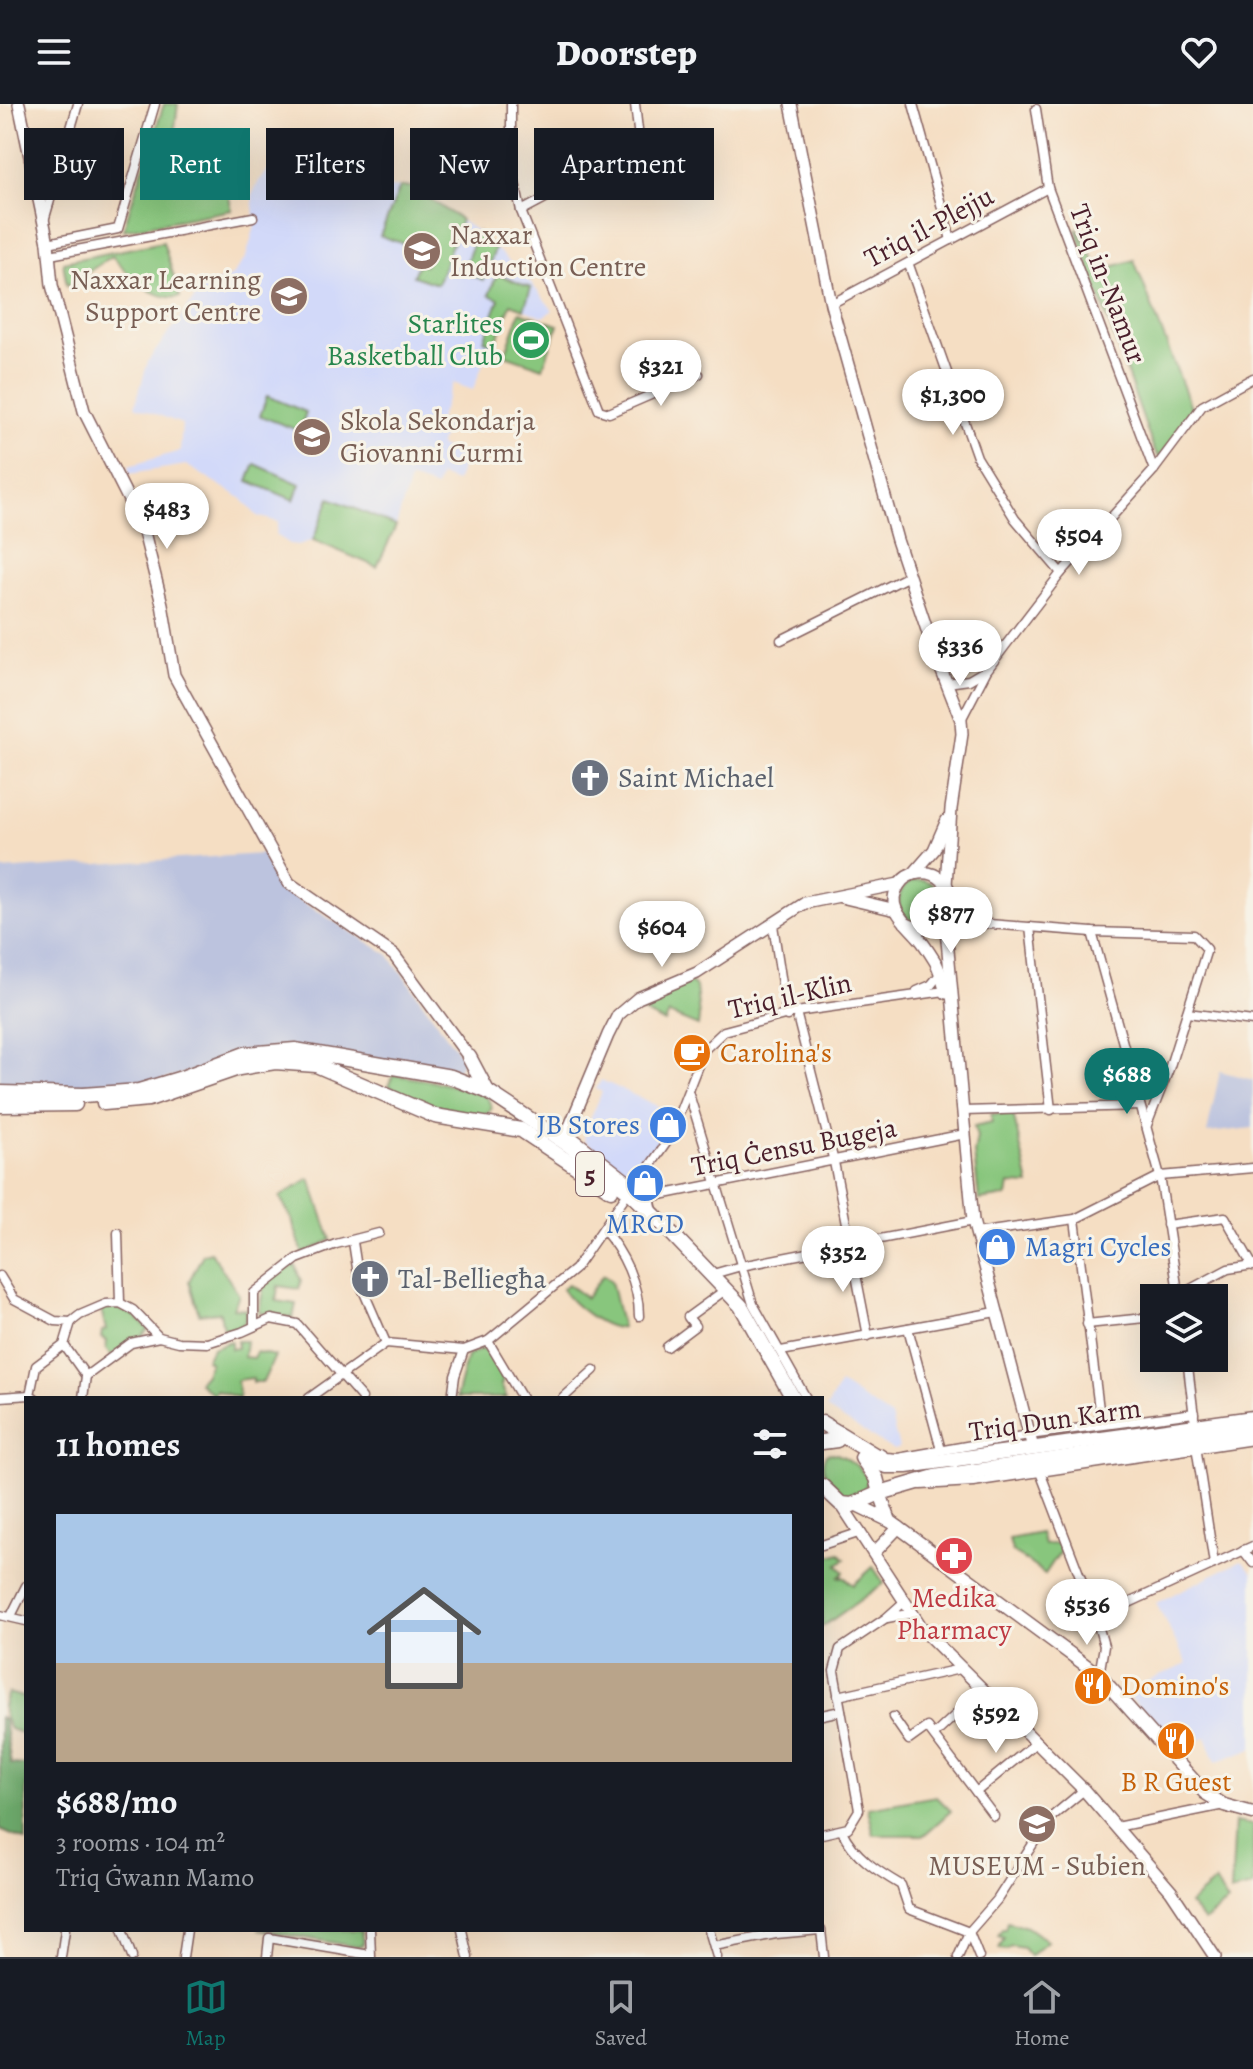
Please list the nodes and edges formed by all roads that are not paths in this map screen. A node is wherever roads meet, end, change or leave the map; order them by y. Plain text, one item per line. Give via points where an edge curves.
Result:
1 (19, 104) edge
2 (78, 104) edge
3 (155, 104) edge
4 (511, 104) edge
5 (635, 104) edge
6 (791, 104) edge
7 (913, 104) edge
8 (1036, 109) dead end
9 (1048, 188) junction
10 (521, 211) junction
11 (253, 217) dead end
12 (43, 226) junction
13 (951, 240) junction
14 (49, 249) junction
15 (909, 265) junction
16 (831, 304) junction
17 (699, 374) dead end
18 (1253, 378) edge
19 (1154, 470) junction
20 (1061, 573) junction
21 (909, 576) junction
22 (781, 640) dead end
23 (987, 670) junction
24 (947, 683) junction
25 (961, 720) junction
26 (951, 809) junction
27 (914, 874) junction
28 (899, 884) junction
29 (946, 885) junction
30 (837, 896) junction
31 (896, 910) junction
32 (946, 916) junction
33 (905, 923) junction
34 (773, 925) junction
35 (1030, 927) junction
36 (1092, 932) junction
37 (941, 973) junction
38 (945, 991) junction
39 (909, 995) junction
40 (952, 1012) junction
41 (1187, 1013) junction
42 (791, 1014) junction
43 (1253, 1021) edge
44 (469, 1057) junction
45 (315, 1059) junction
46 (384, 1066) junction
47 (451, 1077) junction
48 (382, 1092) junction
49 (0, 1093) edge
50 (491, 1094) junction
51 (689, 1094) junction
52 (0, 1105) edge
53 (1140, 1106) junction
54 (1051, 1110) junction
55 (963, 1111) junction
56 (490, 1123) junction
57 (1147, 1125) junction
58 (965, 1134) junction
59 (567, 1136) junction
60 (834, 1162) junction
61 (1253, 1168) edge
62 (1160, 1176) junction
63 (719, 1185) junction
64 (630, 1193) junction
65 (650, 1197) junction
66 (655, 1216) junction
67 (1075, 1219) junction
68 (1167, 1225) junction
69 (975, 1227) junction
70 (603, 1229) junction
71 (118, 1233) dead end
72 (379, 1233) dead end
73 (353, 1242) junction
74 (849, 1245) junction
75 (1253, 1265) edge
76 (741, 1266) junction
77 (713, 1274) junction
78 (0, 1276) edge
79 (1177, 1284) edge
80 (1202, 1284) edge
81 (721, 1293) junction
82 (120, 1303) junction
83 (996, 1312) junction
84 (639, 1316) dead end
85 (1140, 1318) edge
86 (71, 1322) junction
87 (1087, 1324) junction
88 (254, 1326) junction
89 (908, 1328) junction
90 (868, 1336) junction
91 (159, 1337) junction
92 (488, 1341) junction
93 (386, 1343) junction
94 (64, 1345) junction
95 (667, 1347) dead end
96 (464, 1350) junction
97 (781, 1351) junction
98 (594, 1370) dead end
99 (1189, 1372) edge
100 (86, 1376) junction
101 (342, 1376) junction
102 (24, 1396) edge
103 (33, 1396) edge
104 (83, 1396) edge
105 (312, 1396) edge
106 (360, 1396) edge
107 (452, 1396) edge
108 (521, 1396) edge
109 (565, 1396) edge
110 (781, 1396) edge
111 (792, 1396) edge
112 (805, 1396) edge
113 (0, 1397) edge
114 (1253, 1418) edge
115 (824, 1421) edge
116 (824, 1421) edge
117 (1101, 1425) junction
118 (1253, 1430) edge
119 (1195, 1431) junction
120 (1253, 1440) edge
121 (830, 1441) edge
122 (1031, 1442) junction
123 (941, 1450) junction
124 (865, 1460) junction
125 (906, 1466) junction
126 (1040, 1472) junction
127 (910, 1485) junction
128 (824, 1487) edge
129 (880, 1493) junction
130 (848, 1504) junction
131 (895, 1524) junction
132 (861, 1532) junction
133 (824, 1544) edge
134 (1253, 1546) edge
135 (1243, 1550) junction
136 (875, 1552) junction
137 (1253, 1563) edge
138 (1214, 1564) junction
139 (24, 1590) edge
140 (905, 1601) junction
141 (913, 1613) junction
142 (0, 1615) edge
143 (11, 1616) junction
144 (886, 1618) junction
145 (1096, 1618) junction
146 (24, 1620) edge
147 (960, 1669) junction
148 (1099, 1675) junction
149 (982, 1690) junction
150 (838, 1696) junction
151 (841, 1711) junction
152 (824, 1715) edge
153 (893, 1717) dead end
154 (934, 1735) junction
155 (1037, 1742) junction
156 (1084, 1790) junction
157 (976, 1792) junction
158 (1224, 1805) junction
159 (1253, 1813) edge
160 (994, 1816) dead end
161 (1116, 1827) junction
162 (842, 1831) junction
163 (824, 1834) edge
164 (65, 1932) edge
165 (123, 1932) edge
166 (187, 1932) edge
167 (370, 1932) edge
168 (462, 1932) edge
169 (710, 1932) edge
170 (798, 1932) edge
171 (820, 1932) edge
172 (969, 1932) junction
173 (714, 1946) junction
174 (370, 1956) edge
175 (61, 1957) edge
176 (132, 1957) edge
177 (183, 1957) edge
178 (267, 1957) edge
179 (468, 1957) edge
180 (717, 1957) edge
181 (824, 1957) edge
182 (958, 1957) edge
183 (979, 1957) edge
184 (1215, 1957) edge

1 - 12 street
2 - 12 street
3 - 14 street via 118,229
4 - 10 street via 511,163
5 - 10 street via 640,148
6 - 16 street
7 - 13 street
8 - 9 street, Triq in-Namur
9 - 13 street, Triq il-Plejju
9 - 19 street, Triq in-Namur
10 - 17 street via 599,410 609,413
11 - 14 street via 122,242
12 - 14 street
13 - 15 street, Triq il-Plejju
14 - 44 street via 52,285 84,411 143,528 174,675 289,883 394,955
15 - 16 street, Triq il-Plejju
15 - 20 street via 977,457 1015,519
16 - 21 street
18 - 19 street via 1202,406
19 - 20 street
20 - 23 street
21 - 22 street
21 - 24 street
23 - 24 street
23 - 25 street
24 - 25 street
25 - 26 street
26 - 27 street via 934,850
26 - 29 street
27 - 28 street
27 - 29 street via 930,873
28 - 30 street
28 - 31 street
29 - 32 street via 951,897
30 - 31 street
30 - 34 street via 805,903
31 - 33 street
32 - 33 street via 931,928
32 - 35 street
32 - 40 street
33 - 37 street
34 - 42 street
34 - 59 street via 697,973 638,998 618,1015
35 - 36 street
35 - 54 street
36 - 41 street via 1194,935 1207,949
36 - 53 street
37 - 38 street
37 - 39 street, Triq il-Klin via 931,985
38 - 39 street, Triq il-Klin
38 - 40 street
39 - 42 street, Triq il-Klin
40 - 55 street
41 - 43 street
41 - 57 street
42 - 51 street, Triq il-Klin via 724,1031 704,1050
42 - 60 street
44 - 47 highway via 466,1068
44 - 50 highway
45 - 46 highway, 5
45 - 48 highway, 5
45 - 49 highway, 5 via 295,1050 245,1054 139,1091
45 - 52 highway, 5 via 239,1068 140,1101
46 - 47 highway, 5
46 - 48 highway via 375,1076
47 - 50 highway, 5
48 - 56 highway, 5 via 435,1116
50 - 56 highway via 502,1108 498,1121
50 - 59 highway, 5
51 - 63 street
51 - 64 street, Triq il-Klin via 669,1139
53 - 54 street
53 - 57 street
54 - 55 street
55 - 58 street
56 - 64 highway, 5 via 521,1130
57 - 62 street
58 - 60 street, Triq Ċensu Bugeja
58 - 69 street
59 - 64 highway, 5
60 - 63 street, Triq Ċensu Bugeja
60 - 74 street
61 - 62 street
62 - 67 street
62 - 68 street
63 - 65 street, Triq Ċensu Bugeja
63 - 76 street
64 - 65 street
64 - 66 highway, 5
64 - 70 street, Triq il-Klin
64 - 81 highway, 5
65 - 66 street
66 - 77 highway, 5
67 - 69 street
67 - 87 street
68 - 75 street via 1225,1217
68 - 79 street
69 - 74 street
69 - 83 street
70 - 84 street via 629,1270
70 - 92 street, Triq il-Klin via 575,1269
71 - 82 street
72 - 73 street
73 - 88 street via 297,1259 254,1293
73 - 93 street via 359,1281
74 - 76 street
74 - 90 street
75 - 80 street via 1228,1269
76 - 77 street
76 - 97 street via 753,1304
77 - 111 highway, 5 via 741,1306
78 - 86 street via 14,1299 55,1321
81 - 95 street via 688,1317 695,1326
81 - 110 highway, 5
82 - 86 street via 106,1304
82 - 91 street
83 - 89 street
83 - 122 street
85 - 87 street
86 - 94 street
87 - 117 street
88 - 91 street via 207,1343
88 - 101 street via 271,1319 297,1324
89 - 90 street
89 - 123 street
90 - 97 street
91 - 100 street via 131,1343
92 - 96 street, Triq il-Klin
92 - 108 street
93 - 96 street
93 - 101 street
94 - 100 street
94 - 103 street via 36,1366
96 - 107 street
97 - 112 street
98 - 109 street
99 - 119 street
100 - 104 street
101 - 105 street
101 - 106 street
102 - 113 street
114 - 119 highway, Triq Dun Karm
115 - 123 street, Triq Dun Karm via 886,1457
116 - 125 highway via 884,1460
117 - 119 street, Triq Dun Karm
117 - 122 street, Triq Dun Karm
118 - 119 highway, Triq Dun Karm
119 - 120 street, Triq Dun Karm
119 - 122 highway, Triq Dun Karm
119 - 126 street, Triq Dun Karm
119 - 127 highway, Triq Dun Karm
119 - 138 street
121 - 124 highway
122 - 123 street, Triq Dun Karm
122 - 125 highway, Triq Dun Karm
124 - 125 highway, Triq Dun Karm
124 - 129 highway
126 - 127 street, Triq Dun Karm
126 - 145 street
127 - 129 highway, Triq Dun Karm
128 - 130 highway
129 - 130 highway, Triq Dun Karm
129 - 131 main road
130 - 131 main road
130 - 132 street
131 - 136 street
131 - 148 main road
132 - 133 street
132 - 136 street
134 - 135 street
135 - 137 street
135 - 138 street
136 - 140 street
138 - 145 street
139 - 143 street
140 - 141 street
140 - 144 street
141 - 144 street
141 - 147 street
142 - 143 street
143 - 146 street
144 - 150 street via 840,1649 834,1671
145 - 148 street via 1104,1646
147 - 149 street
147 - 150 street
148 - 158 main road via 1205,1793
149 - 154 street
149 - 155 street
150 - 151 street
151 - 152 street
151 - 162 street via 859,1810
153 - 154 street via 909,1740 927,1727
154 - 157 street
155 - 156 street
155 - 157 street
156 - 161 street
156 - 172 street via 1049,1819 997,1900
157 - 160 street
158 - 159 main road
158 - 161 street
161 - 184 street via 1171,1891
162 - 163 street
162 - 172 street via 875,1870 901,1885 909,1909
164 - 175 street
165 - 176 street
166 - 177 street
167 - 174 street
168 - 179 street
169 - 173 street
170 - 173 street
171 - 181 street
172 - 182 street
172 - 183 street
173 - 180 street
174 - 178 street via 269,1938

